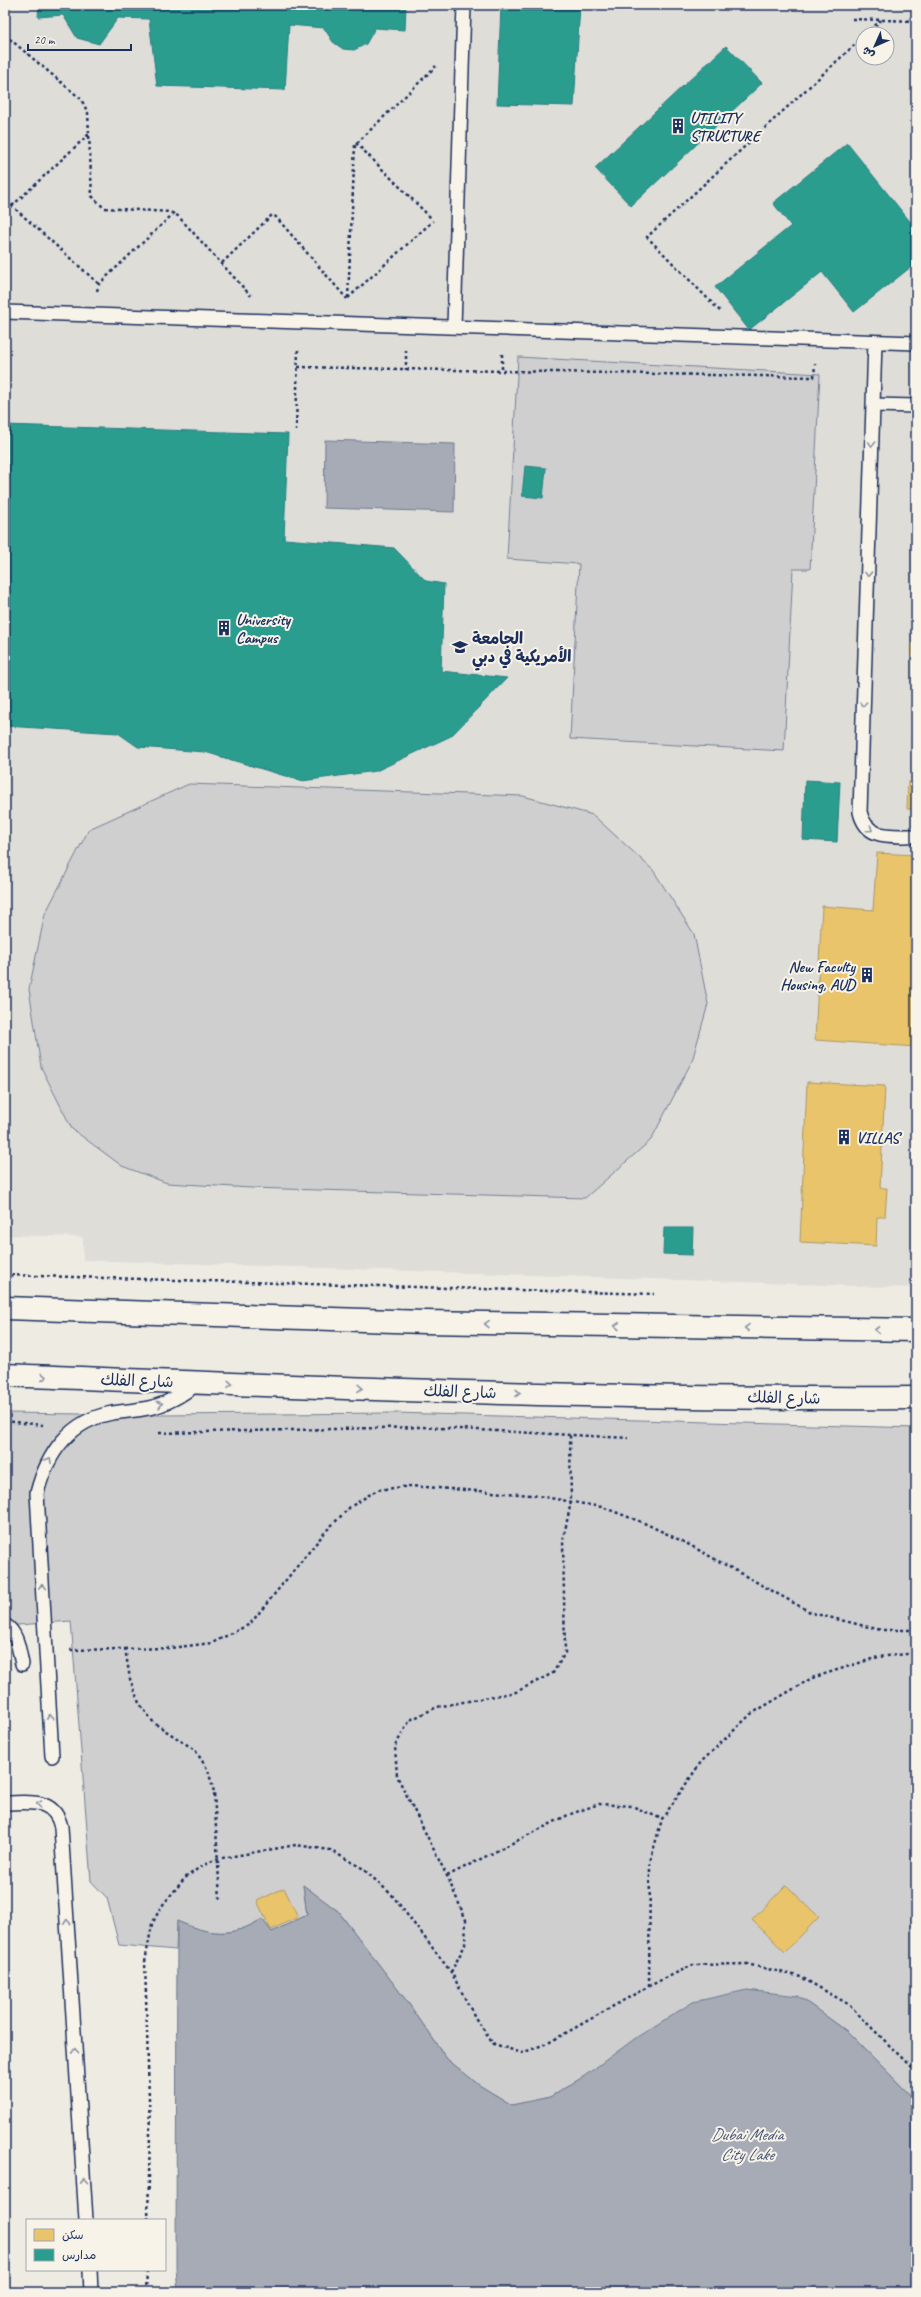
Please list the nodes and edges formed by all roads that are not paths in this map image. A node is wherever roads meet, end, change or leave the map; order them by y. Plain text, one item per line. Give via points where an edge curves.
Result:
1 (464, 5) edge
2 (5, 312) edge
3 (454, 327) junction
4 (875, 342) junction
5 (916, 343) edge
6 (874, 405) junction
7 (916, 406) edge
8 (916, 836) edge
9 (5, 1308) edge
10 (916, 1330) edge
11 (5, 1375) edge
12 (199, 1382) junction
13 (916, 1398) edge
14 (5, 1625) edge
15 (22, 1664) dead end
16 (52, 1756) dead end
17 (5, 1803) edge
18 (86, 2219) edge
19 (90, 2271) edge
20 (91, 2292) edge

1 - 3 lane
2 - 3 lane
3 - 4 lane
4 - 5 lane
4 - 6 lane
6 - 7 lane
6 -> 8 lane via 860,812 863,823 871,832 882,835
10 -> 9 street via 424,1322
11 -> 12 street, شارع الفلك
12 -> 13 street, شارع الفلك via 479,1392
16 -> 12 lane via 37,1493 43,1470 54,1449 71,1432 90,1420 171,1401
14 - 15 lane via 9,1627 18,1643
18 -> 17 lane via 61,1827 58,1815 50,1807 38,1803
19 - 20 lane

